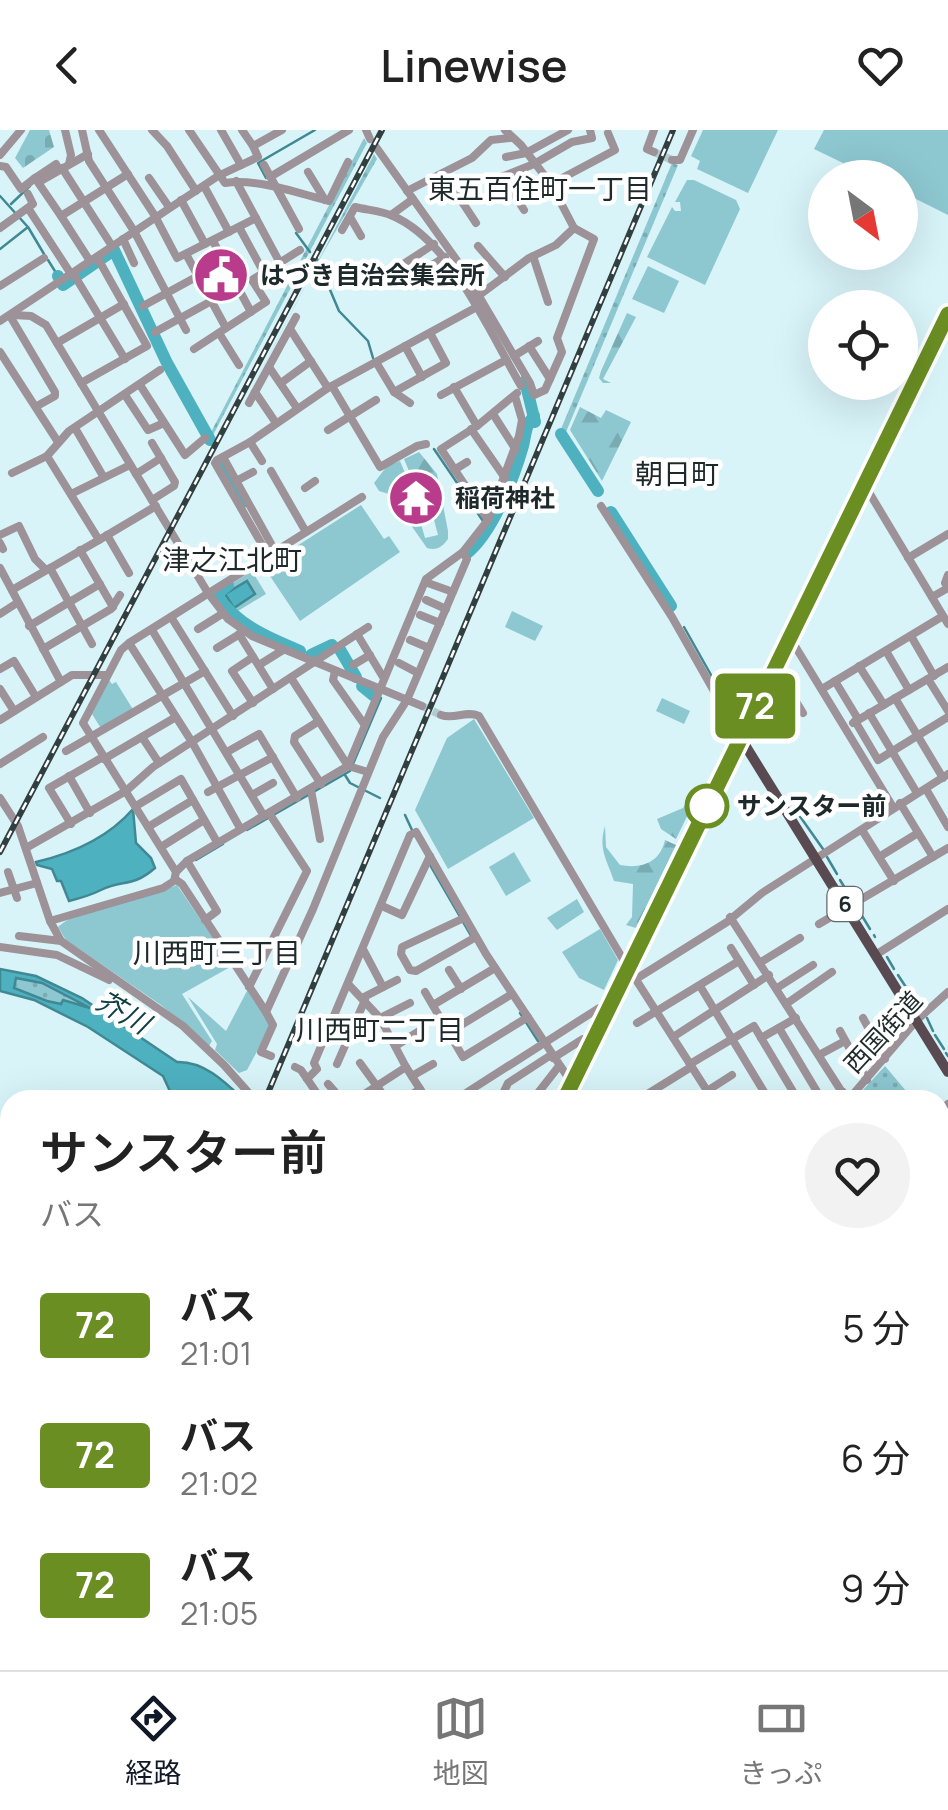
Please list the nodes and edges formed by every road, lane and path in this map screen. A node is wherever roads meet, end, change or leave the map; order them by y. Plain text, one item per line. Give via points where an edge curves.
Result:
1 (21, 130) edge
2 (65, 130) edge
3 (82, 130) edge
4 (99, 130) edge
5 (152, 130) edge
6 (189, 130) edge
7 (221, 130) edge
8 (242, 130) edge
9 (282, 130) edge
10 (349, 130) edge
11 (568, 130) edge
12 (590, 130) edge
13 (654, 130) edge
14 (693, 130) edge
15 (608, 133) dead end
16 (508, 134) edge
17 (370, 138) edge
18 (576, 141) junction
19 (253, 146) junction
20 (315, 151) junction
21 (654, 152) dead end
22 (526, 153) junction
23 (88, 154) junction
24 (0, 155) edge
25 (506, 158) dead end
26 (321, 160) dead end
27 (672, 160) dead end
28 (348, 162) dead end
29 (534, 164) junction
30 (241, 165) junction
31 (264, 165) dead end
32 (0, 166) edge
33 (58, 169) junction
34 (308, 172) dead end
35 (443, 173) junction
36 (128, 174) junction
37 (218, 176) junction
38 (503, 176) junction
39 (270, 177) junction
40 (149, 178) dead end
41 (37, 180) junction
42 (236, 181) junction
43 (489, 182) dead end
44 (551, 184) junction
45 (106, 188) junction
46 (276, 188) junction
47 (200, 189) junction
48 (28, 194) dead end
49 (410, 195) junction
50 (181, 200) junction
51 (325, 200) junction
52 (83, 202) junction
53 (28, 208) junction
54 (170, 208) junction
55 (524, 210) dead end
56 (391, 214) junction
57 (61, 216) junction
58 (156, 216) junction
59 (350, 217) junction
60 (476, 217) dead end
61 (256, 218) junction
62 (1, 225) edge
63 (238, 227) junction
64 (574, 228) junction
65 (299, 230) dead end
66 (342, 230) dead end
67 (134, 231) junction
68 (229, 232) junction
69 (362, 236) dead end
70 (123, 238) junction
71 (209, 242) junction
72 (440, 245) junction
73 (112, 246) junction
74 (300, 250) dead end
75 (186, 254) junction
76 (533, 256) junction
77 (44, 258) dead end
78 (445, 258) junction
79 (94, 259) junction
80 (280, 262) junction
81 (134, 263) dead end
82 (373, 265) dead end
83 (401, 266) junction
84 (463, 270) junction
85 (264, 272) junction
86 (72, 274) junction
87 (198, 276) junction
88 (505, 277) junction
89 (0, 286) edge
90 (237, 286) junction
91 (168, 293) junction
92 (548, 298) dead end
93 (211, 300) junction
94 (476, 302) junction
95 (124, 304) junction
96 (143, 306) dead end
97 (251, 312) junction
98 (948, 314) edge
99 (11, 316) junction
100 (296, 317) dead end
101 (100, 318) junction
102 (180, 318) junction
103 (0, 321) edge
104 (290, 329) junction
105 (186, 330) dead end
106 (223, 331) junction
107 (155, 332) dead end
108 (430, 332) junction
109 (538, 340) dead end
110 (57, 343) junction
111 (404, 346) junction
112 (529, 346) junction
113 (194, 349) dead end
114 (0, 352) edge
115 (510, 357) junction
116 (125, 358) junction
117 (311, 361) junction
118 (376, 362) junction
119 (238, 365) dead end
120 (269, 367) junction
121 (160, 370) dead end
122 (422, 377) junction
123 (550, 379) junction
124 (281, 382) junction
125 (81, 383) junction
126 (140, 385) junction
127 (526, 385) junction
128 (330, 387) junction
129 (454, 387) junction
130 (255, 392) junction
131 (394, 392) junction
132 (125, 395) junction
133 (441, 395) dead end
134 (515, 396) junction
135 (376, 400) dead end
136 (249, 403) dead end
137 (410, 404) dead end
138 (37, 406) junction
139 (297, 408) junction
140 (98, 412) junction
141 (492, 414) junction
142 (350, 416) junction
143 (164, 422) junction
144 (276, 424) junction
145 (75, 428) junction
146 (474, 428) junction
147 (328, 430) dead end
148 (206, 438) dead end
149 (58, 442) junction
150 (250, 442) junction
151 (152, 443) dead end
152 (426, 444) dead end
153 (516, 450) junction
154 (46, 456) junction
155 (222, 456) junction
156 (161, 458) junction
157 (262, 461) dead end
158 (467, 462) dead end
159 (133, 469) junction
160 (271, 470) dead end
161 (454, 470) junction
162 (12, 472) dead end
163 (252, 472) dead end
164 (501, 474) junction
165 (104, 476) junction
166 (488, 476) dead end
167 (236, 481) junction
168 (315, 481) dead end
169 (864, 484) junction
170 (304, 488) dead end
171 (71, 494) junction
172 (362, 497) dead end
173 (154, 503) junction
174 (601, 506) dead end
175 (245, 507) junction
176 (488, 520) junction
177 (306, 532) junction
178 (948, 534) edge
179 (103, 537) junction
180 (1, 542) edge
181 (80, 550) junction
182 (463, 552) junction
183 (272, 553) junction
184 (908, 558) junction
185 (0, 568) edge
186 (48, 569) junction
187 (130, 573) dead end
188 (948, 574) edge
189 (425, 582) junction
190 (100, 584) junction
191 (12, 590) junction
192 (453, 592) junction
193 (208, 593) junction
194 (120, 595) dead end
195 (932, 598) junction
196 (426, 600) dead end
197 (17, 603) junction
198 (69, 603) junction
199 (112, 607) junction
200 (446, 609) junction
201 (0, 614) edge
202 (222, 614) junction
203 (420, 614) dead end
204 (171, 617) junction
205 (946, 620) edge
206 (440, 623) junction
207 (29, 626) junction
208 (82, 626) junction
209 (368, 627) dead end
210 (198, 629) dead end
211 (152, 630) junction
212 (242, 633) junction
213 (357, 634) junction
214 (911, 636) junction
215 (410, 640) dead end
216 (786, 642) junction
217 (130, 643) junction
218 (92, 644) dead end
219 (217, 648) dead end
220 (429, 648) junction
221 (43, 649) junction
222 (283, 650) junction
223 (886, 651) junction
224 (370, 655) junction
225 (256, 661) junction
226 (313, 662) junction
227 (399, 663) dead end
228 (353, 665) dead end
229 (860, 666) junction
230 (948, 666) edge
231 (0, 669) edge
232 (205, 670) junction
233 (334, 671) junction
234 (418, 672) junction
235 (108, 675) junction
236 (780, 675) dead end
237 (383, 677) junction
238 (931, 677) junction
239 (290, 678) junction
240 (835, 681) junction
241 (60, 682) junction
242 (184, 682) junction
243 (822, 688) junction
244 (0, 689) edge
245 (274, 689) junction
246 (378, 689) junction
247 (910, 690) junction
248 (162, 696) junction
249 (36, 697) junction
250 (895, 698) junction
251 (407, 700) junction
252 (253, 702) junction
253 (884, 704) junction
254 (422, 706) tunnel mouth
255 (14, 711) junction
256 (803, 713) dead end
257 (869, 713) junction
258 (948, 714) edge
259 (441, 715) tunnel mouth
260 (233, 716) junction
261 (176, 717) junction
262 (0, 720) edge
263 (856, 720) junction
264 (319, 722) junction
265 (364, 724) junction
266 (845, 728) junction
267 (213, 729) junction
268 (918, 735) junction
269 (43, 737) dead end
270 (142, 737) junction
271 (740, 737) junction
272 (91, 738) junction
273 (192, 742) junction
274 (892, 751) junction
275 (66, 752) dead end
276 (227, 752) junction
277 (273, 757) junction
278 (104, 758) junction
279 (878, 760) junction
280 (159, 763) junction
281 (0, 764) edge
282 (348, 766) junction
283 (867, 766) junction
284 (368, 772) junction
285 (240, 774) junction
286 (69, 776) junction
287 (946, 776) edge
288 (274, 783) dead end
289 (322, 784) junction
290 (217, 787) junction
291 (311, 790) junction
292 (126, 791) junction
293 (922, 791) junction
294 (208, 792) dead end
295 (252, 796) junction
296 (0, 798) edge
297 (297, 798) junction
298 (193, 800) junction
299 (897, 805) junction
300 (136, 806) junction
301 (90, 813) junction
302 (944, 813) edge
303 (269, 816) junction
304 (204, 820) junction
305 (71, 824) junction
306 (148, 827) junction
307 (948, 827) edge
308 (240, 828) junction
309 (319, 828) junction
310 (862, 830) junction
311 (918, 833) junction
312 (320, 838) dead end
313 (340, 838) junction
314 (217, 842) junction
315 (160, 846) junction
316 (26, 848) junction
317 (948, 848) edge
318 (430, 856) junction
319 (879, 857) junction
320 (932, 857) junction
321 (816, 859) junction
322 (187, 860) junction
323 (307, 871) junction
324 (8, 872) dead end
325 (176, 876) junction
326 (324, 880) junction
327 (894, 881) junction
328 (38, 882) junction
329 (0, 893) edge
330 (15, 894) junction
331 (382, 906) junction
332 (847, 908) junction
333 (948, 909) edge
334 (288, 910) junction
335 (730, 917) junction
336 (464, 918) junction
337 (308, 919) junction
338 (205, 920) junction
339 (50, 922) junction
340 (819, 924) dead end
341 (20, 936) dead end
342 (476, 937) junction
343 (800, 938) dead end
344 (61, 940) junction
345 (0, 947) edge
346 (731, 948) dead end
347 (364, 951) junction
348 (266, 953) junction
349 (876, 954) junction
350 (739, 961) junction
351 (289, 962) junction
352 (761, 962) junction
353 (495, 968) junction
354 (449, 970) dead end
355 (832, 972) dead end
356 (632, 974) junction
357 (769, 975) junction
358 (397, 980) dead end
359 (114, 981) junction
360 (754, 984) junction
361 (816, 984) junction
362 (349, 985) junction
363 (700, 986) junction
364 (249, 987) junction
365 (383, 987) junction
366 (777, 988) junction
367 (461, 989) junction
368 (424, 992) dead end
369 (948, 992) edge
370 (512, 994) junction
371 (364, 999) junction
372 (410, 1003) dead end
373 (786, 1004) junction
374 (433, 1006) junction
375 (715, 1010) junction
376 (266, 1012) junction
377 (607, 1012) junction
378 (658, 1013) junction
379 (380, 1018) junction
380 (525, 1018) junction
381 (796, 1018) junction
382 (863, 1018) dead end
383 (918, 1020) junction
384 (637, 1023) dead end
385 (779, 1028) junction
386 (421, 1030) dead end
387 (840, 1031) dead end
388 (327, 1032) junction
389 (448, 1033) junction
390 (673, 1037) junction
391 (732, 1038) junction
392 (761, 1038) junction
393 (346, 1040) junction
394 (845, 1041) junction
395 (593, 1042) junction
396 (544, 1043) junction
397 (396, 1046) junction
398 (819, 1055) junction
399 (270, 1056) dead end
400 (554, 1059) junction
401 (885, 1059) junction
402 (360, 1063) dead end
403 (337, 1064) dead end
404 (433, 1064) dead end
405 (691, 1065) junction
406 (295, 1067) dead end
407 (406, 1067) junction
408 (948, 1072) edge
409 (732, 1075) dead end
410 (412, 1076) junction
411 (867, 1080) junction
412 (328, 1084) dead end
413 (378, 1086) junction
414 (572, 1086) junction
415 (312, 1087) junction
416 (420, 1089) edge
417 (246, 1090) edge
418 (308, 1090) edge
419 (333, 1090) edge
420 (372, 1090) edge
421 (381, 1090) edge
422 (471, 1090) edge
423 (505, 1090) edge
424 (538, 1090) edge
425 (570, 1090) edge
426 (575, 1090) edge
427 (653, 1090) edge
428 (704, 1090) edge
429 (714, 1090) edge
430 (763, 1090) edge
431 (792, 1090) edge
432 (819, 1090) edge
433 (843, 1090) edge
434 (856, 1090) edge

1 - 24 street
2 - 33 street via 72,154
3 - 23 street
4 - 36 street
5 - 47 street
6 - 37 street
7 - 30 street
8 - 19 street
9 - 19 street
10 - 20 street
11 - 18 street
11 - 22 street
12 - 18 street via 592,138
13 - 21 street via 647,149
14 - 27 street via 680,160
15 - 44 street via 615,150
16 - 22 street
16 - 35 street
17 - 49 street
18 - 29 street
19 - 30 street via 258,157
20 - 26 street
20 - 39 street
22 - 25 street
22 - 29 street
23 - 33 street
23 - 45 street
28 - 51 street
29 - 38 street
29 - 44 street
30 - 37 street
31 - 39 street
32 - 41 street via 21,189
33 - 41 street
33 - 52 street
34 - 51 street
35 - 49 street
35 - 60 street via 456,199
36 - 45 street
36 - 58 street
37 - 42 street
37 - 47 street
38 - 43 street
38 - 55 street
39 - 46 street
40 - 54 street
41 - 57 street
42 - 46 street
42 - 61 street
44 - 64 street
45 - 52 street
45 - 67 street
46 - 51 street
46 - 65 street
47 - 50 street
47 - 68 street
48 - 53 street
49 - 56 street
49 - 72 street
50 - 54 street
50 - 71 street
52 - 57 street
52 - 73 street
53 - 62 street
53 - 86 street
54 - 58 street
56 - 59 street via 355,207
56 - 72 street
57 - 79 street
58 - 67 street
58 - 75 street via 177,258
59 - 66 street
59 - 69 street
61 - 63 street
61 - 80 street
63 - 68 street
63 - 85 street
64 - 76 street
64 - 123 street via 594,239 557,338 562,352
67 - 70 street
67 - 91 street
68 - 71 street
70 - 73 street
70 - 81 street
71 - 75 street
71 - 90 street
72 - 78 street
72 - 83 street
72 - 84 street
73 - 79 street
74 - 80 street
75 - 87 street
76 - 88 street
76 - 92 street
77 - 89 street
78 - 83 street via 410,276
78 - 94 street
79 - 86 street
79 - 95 street
80 - 85 street
82 - 83 street via 382,278
84 - 88 street via 480,250
84 - 94 street
85 - 97 street via 252,280 266,302
86 - 99 street
86 - 101 street
87 - 91 street
87 - 93 street
88 - 94 street
90 - 93 street
90 - 97 street
91 - 96 street
91 - 102 street
93 - 102 street
93 - 106 street
94 - 108 street
94 - 115 street
95 - 101 street
95 - 116 street via 147,346
97 - 106 street
98 - 169 highway
99 - 103 street
99 - 110 street via 31,316
99 - 138 street via 55,392
100 - 104 street
101 - 110 street
101 - 116 street
102 - 105 street
102 - 107 street
104 - 117 street
104 - 120 street
106 - 113 street
106 - 119 street
108 - 111 street
108 - 122 street via 446,363
109 - 112 street
110 - 125 street
111 - 118 street
111 - 122 street
112 - 115 street
112 - 123 street
114 - 138 street
115 - 127 street
115 - 129 street
116 - 125 street
117 - 124 street
117 - 128 street
118 - 128 street
118 - 131 street
120 - 124 street
120 - 130 street
121 - 126 street
122 - 131 street
123 - 127 street via 534,395
124 - 139 street
125 - 140 street
126 - 132 street
126 - 143 street
127 - 134 street
128 - 139 street
128 - 142 street
129 - 133 street
129 - 146 street
130 - 136 street
130 - 144 street
131 - 137 street
132 - 140 street
132 - 143 street via 148,430
134 - 141 street
134 - 153 street via 522,420
135 - 142 street
138 - 149 street
139 - 144 street
140 - 145 street
140 - 159 street
141 - 146 street
141 - 153 street
142 - 147 street
142 - 152 street via 380,467
143 - 148 street via 184,455
144 - 150 street
145 - 149 street
145 - 165 street
146 - 161 street via 440,449
146 - 164 street
149 - 154 street
150 - 155 street
150 - 157 street
151 - 156 street
153 - 164 street
154 - 162 street
154 - 171 street
155 - 167 street
155 - 175 street via 216,464
156 - 159 street
156 - 173 street via 175,482
158 - 161 street
159 - 165 street
159 - 173 street
160 - 177 street
161 - 176 street
163 - 167 street
164 - 166 street
164 - 176 street
165 - 171 street
167 - 175 street
168 - 170 street
169 - 184 street
169 - 216 highway
171 - 179 street
172 - 177 street
173 - 179 street
173 - 193 street
174 - 271 street
175 - 183 street
176 - 182 street
177 - 183 street
178 - 184 street
179 - 181 street
179 - 187 street
180 - 186 street via 19,526
181 - 186 street
181 - 190 street
182 - 189 street
182 - 192 street via 467,559
183 - 193 street
184 - 195 street
185 - 191 street
186 - 191 street
186 - 198 street
188 - 195 street via 948,588
189 - 192 street
189 - 237 street
190 - 198 street
190 - 199 street
191 - 197 street
192 - 200 street
193 - 202 street
193 - 204 street
194 - 199 street
195 - 205 street
196 - 200 street
197 - 201 street
197 - 207 street
198 - 207 street
198 - 208 street
199 - 208 street
200 - 206 street
202 - 210 street
202 - 212 street
203 - 206 street
204 - 211 street
204 - 232 street
205 - 214 street
206 - 220 street
207 - 221 street
208 - 218 street
208 - 221 street
209 - 213 street
211 - 217 street
211 - 242 street
212 - 219 street
212 - 222 street
212 - 225 street
213 - 224 street
213 - 226 street
214 - 223 street
214 - 238 street
215 - 220 street
216 - 243 street
216 - 271 highway
217 - 235 street
217 - 248 street
220 - 234 street
221 - 241 street
222 - 225 street
222 - 226 street
223 - 229 street
223 - 247 street
224 - 228 street
224 - 237 street
225 - 245 street
225 - 252 street via 232,671
226 - 233 street
226 - 239 street
227 - 234 street
229 - 240 street
229 - 253 street
230 - 238 street
231 - 249 street via 14,661
232 - 242 street
232 - 260 street
233 - 246 street
233 - 265 street via 333,680
234 - 251 street
235 - 241 street via 78,672
235 - 272 street via 83,723
236 - 256 street
237 - 246 street
238 - 247 street
238 - 258 street
239 - 245 street
239 - 264 street
240 - 243 street
240 - 263 street
241 - 249 street
242 - 248 street
242 - 267 street
243 - 266 street
244 - 255 street
245 - 252 street
246 - 251 street
246 - 265 street
247 - 250 street
248 - 261 street
248 - 272 street
249 - 255 street
250 - 253 street
250 - 268 street
251 - 254 street
251 - 284 street
252 - 260 street
253 - 257 street
255 - 262 street
257 - 263 street
257 - 274 street
258 - 268 street
259 - 356 street via 478,716
260 - 267 street
261 - 270 street
261 - 273 street
263 - 266 street
263 - 279 street
264 - 282 street
264 - 289 street via 294,742
265 - 282 street
266 - 283 street
267 - 273 street
267 - 276 street
268 - 274 street
268 - 287 street
269 - 281 street
270 - 278 street
270 - 280 street
271 - 321 main road, 6
271 - 356 highway
272 - 275 street
272 - 278 street
273 - 280 street
273 - 290 street
274 - 279 street
274 - 293 street
276 - 277 street via 259,734
276 - 285 street
277 - 285 street
277 - 297 street
278 - 286 street
278 - 292 street
279 - 283 street
280 - 292 street
282 - 284 street
282 - 289 street
283 - 299 street
284 - 313 street
285 - 290 street
285 - 295 street
286 - 301 street
286 - 305 street via 49,788
287 - 293 street
288 - 295 street
289 - 291 street
290 - 294 street
290 - 308 street
291 - 297 street
291 - 309 street
292 - 300 street
292 - 301 street
293 - 299 street
293 - 302 street
295 - 303 street
296 - 316 street
297 - 303 street
298 - 300 street via 181,779
298 - 304 street
298 - 306 street
299 - 310 street
299 - 311 street
300 - 306 street
301 - 305 street
302 - 307 street
303 - 308 street
303 - 323 street
304 - 314 street
304 - 315 street
305 - 316 street
306 - 315 street
308 - 314 street
309 - 312 street
309 - 313 street
310 - 319 street
310 - 321 street
311 - 319 street
311 - 320 street
313 - 326 street
314 - 322 street
315 - 325 street
316 - 328 street
317 - 320 street
318 - 331 street via 402,915
318 - 331 street via 416,832 410,835
318 - 336 street
319 - 327 street
320 - 327 street
321 - 332 main road, 6
321 - 335 street
322 - 325 street
322 - 338 street via 217,911
323 - 326 street
323 - 334 street
324 - 330 street
325 - 338 street
325 - 339 street via 154,892
326 - 337 street
327 - 332 street
328 - 330 street
328 - 339 street
329 - 330 street
331 - 347 street
332 - 340 street
332 - 349 main road, 6
333 - 349 street
334 - 337 street
334 - 348 street
335 - 352 street
335 - 356 street
336 - 342 street
336 - 342 street via 402,947 400,954 416,971
337 - 351 street
338 - 364 street
339 - 344 street
341 - 344 street
342 - 353 street
343 - 352 street
344 - 359 street
345 - 359 street via 57,955
346 - 350 street
347 - 362 street
347 - 365 street
348 - 351 street
348 - 364 street
349 - 383 main road, 6
350 - 360 street
350 - 363 street
351 - 376 street
352 - 357 street
353 - 367 street
353 - 370 street
354 - 367 street
355 - 361 street
356 - 377 highway
356 - 378 street
357 - 360 street
357 - 366 street
358 - 365 street
359 - 417 street via 183,1026
360 - 375 street
361 - 366 street via 810,967
361 - 373 street
362 - 371 street
362 - 388 street
363 - 375 street
363 - 378 street
364 - 376 street
365 - 371 street
366 - 373 street
367 - 374 street
368 - 374 street
369 - 383 street, 西国街道
370 - 380 street
370 - 389 street
371 - 379 street
371 - 393 street
372 - 379 street
373 - 381 street
374 - 389 street
375 - 390 street
375 - 391 street
376 - 399 street via 273,1025 261,1052
377 - 395 highway
377 - 396 street via 599,1008
378 - 384 street
378 - 390 street
379 - 397 street
380 - 389 street via 462,1056
380 - 396 street
381 - 385 street
381 - 398 street
382 - 401 street
383 - 401 street, 西国街道
383 - 408 main road, 6
385 - 392 street
385 - 432 street
386 - 397 street
387 - 394 street
388 - 393 street
388 - 415 street
390 - 405 street
391 - 392 street via 752,1026
391 - 405 street
391 - 430 street
392 - 431 street
393 - 403 street
394 - 398 street
394 - 411 street
395 - 400 street via 584,1039
395 - 414 highway
396 - 400 street
396 - 422 street
397 - 407 street
398 - 433 street
400 - 414 street
400 - 423 street
400 - 424 street
401 - 411 street, 西国街道
402 - 413 street
404 - 410 street
405 - 427 street
405 - 428 street
406 - 415 street
407 - 410 street
407 - 413 street
409 - 429 street
410 - 416 street
411 - 434 street, 西国街道
412 - 419 street
413 - 420 street
413 - 421 street
414 - 425 highway
414 - 426 street
415 - 418 street

